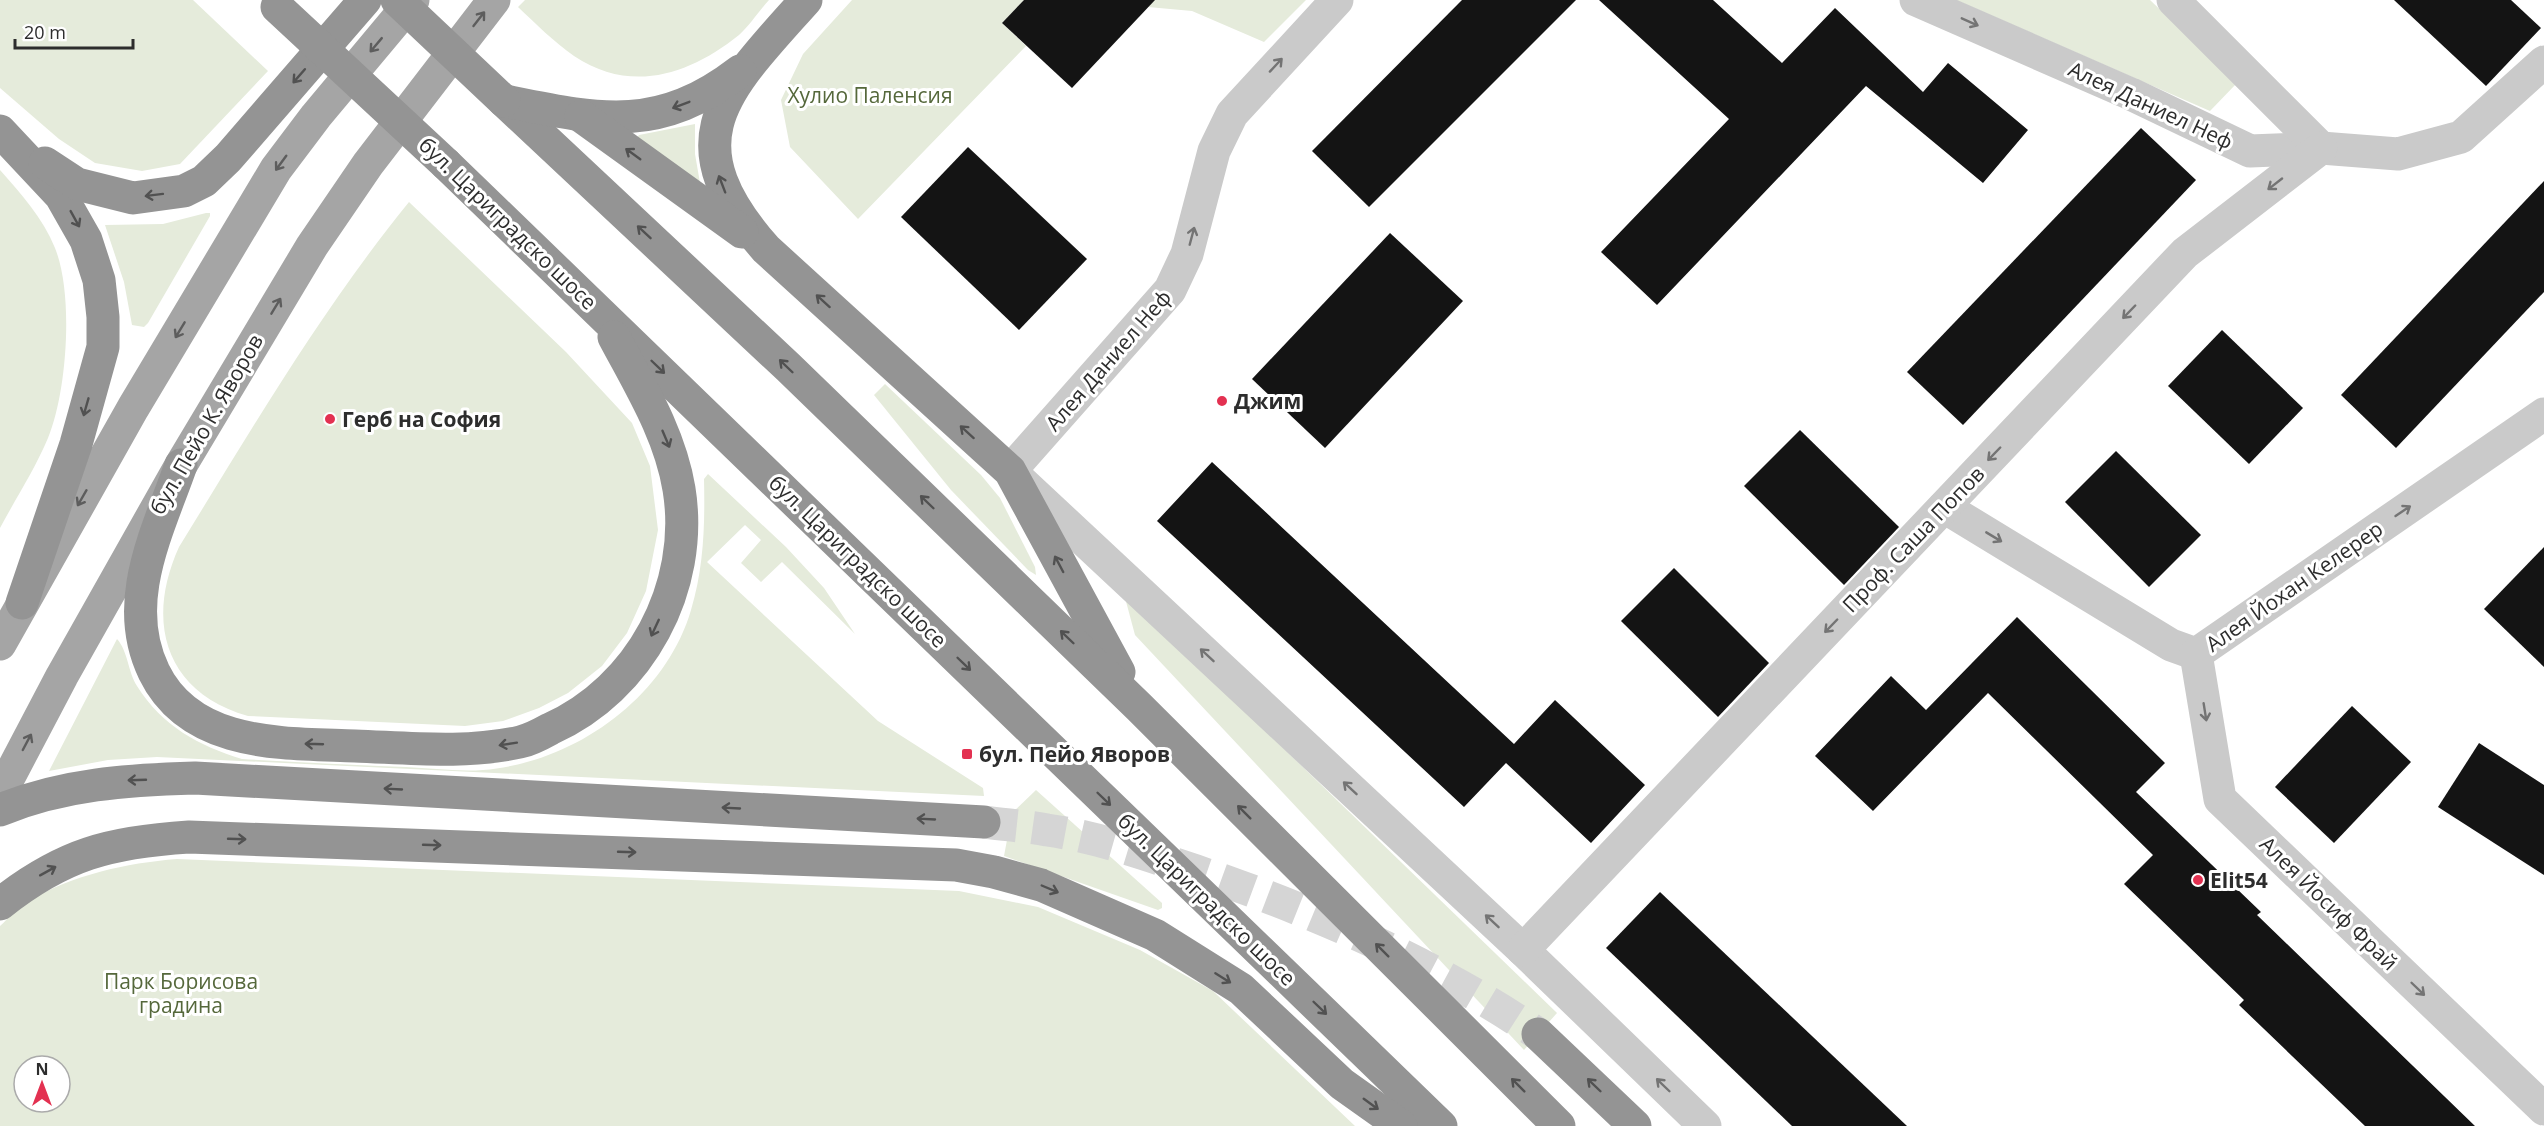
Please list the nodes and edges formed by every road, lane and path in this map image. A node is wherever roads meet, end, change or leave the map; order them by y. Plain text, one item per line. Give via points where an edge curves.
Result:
1 (365, 0) edge
2 (397, 0) edge
3 (413, 0) edge
4 (494, 0) edge
5 (806, 0) edge
6 (1337, 0) edge
7 (1916, 0) edge
8 (2173, 0) edge
9 (274, 3) edge
10 (2544, 62) edge
11 (749, 64) junction
12 (504, 101) junction
13 (581, 116) junction
14 (6, 136) edge
15 (2321, 148) junction
16 (766, 249) junction
17 (601, 312) junction
18 (2544, 414) edge
19 (181, 465) junction
20 (1010, 471) junction
21 (1944, 507) junction
22 (22, 603) junction
23 (0, 644) edge
24 (2196, 654) junction
25 (1139, 707) junction
26 (0, 794) edge
27 (0, 810) edge
28 (984, 822) tunnel mouth
29 (0, 904) edge
30 (1523, 950) junction
31 (1538, 1034) tunnel mouth
32 (2544, 1109) edge
33 (1401, 1126) edge
34 (1441, 1126) edge
35 (1559, 1126) edge
36 (1635, 1126) edge
37 (1705, 1126) edge

1 -> 14 highway via 228,158 204,181 184,191 132,198 77,184
2 - 12 highway, bridge
3 -> 22 main road via 276,169
19 -> 4 main road, бул. Пейо К. Яворов via 312,246 368,164
5 - 11 highway
20 -> 6 street, Алея Даниел Неф via 1170,290 1187,254 1214,150 1232,114
7 -> 15 street, Алея Даниел Неф via 2250,150
8 - 15 street
9 - 17 highway, бул. Цариградско шосе, bridge
10 - 15 street, Алея Даниел Неф via 2461,137 2398,154
11 -> 13 highway via 714,91 663,112 625,118
16 -> 11 highway via 741,221 727,197 714,148 715,124
12 - 13 highway
25 -> 12 highway via 788,367
16 -> 13 highway
14 -> 22 highway via 61,196 86,240 99,280 104,316 104,347
15 -> 21 street, Проф. Саша Попов via 2185,253
20 -> 16 highway
17 -> 19 highway via 668,442 680,490 678,559 665,607 633,667 603,698 565,723 523,742 470,750 263,742 224,733 194,716 170,695 154,672 140,617 145,568
17 -> 34 highway, бул. Цариградско шосе
24 -> 18 street, Алея Йохан Келерер
26 -> 19 main road, бул. Пейо К. Яворов
25 -> 20 highway
30 -> 20 street
21 -> 24 street, Алея Йохан Келерер via 2171,645
21 -> 30 street, Проф. Саша Попов
22 - 23 main road
24 -> 32 street, Алея Йосиф Фрай via 2220,799
35 -> 25 highway
28 -> 27 highway via 195,778 128,780 65,789
29 -> 33 highway via 40,876 94,849 189,837 956,865 1041,885 1155,935 1241,989 1342,1084
37 -> 30 street
36 -> 31 highway

